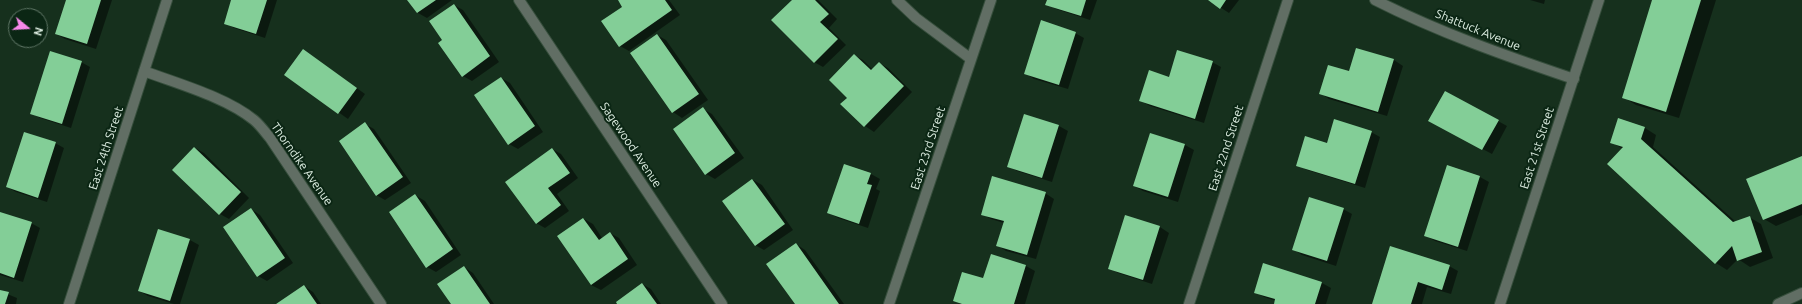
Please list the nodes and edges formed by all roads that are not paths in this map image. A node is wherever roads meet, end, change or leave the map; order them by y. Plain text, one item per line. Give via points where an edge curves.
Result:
1 (167, 0) edge
2 (519, 0) edge
3 (897, 0) edge
4 (991, 0) edge
5 (1288, 0) edge
6 (1375, 0) edge
7 (1599, 0) edge
8 (971, 59) junction
9 (144, 71) junction
10 (1574, 78) junction
11 (1802, 293) edge
12 (1792, 301) edge
13 (69, 304) edge
14 (381, 304) edge
15 (722, 304) edge
16 (890, 304) edge
17 (1189, 304) edge
18 (1500, 304) edge
19 (1778, 304) edge

1 - 9 street, East 24th Street
2 - 15 street, Sagewood Avenue
3 - 8 street via 916,18
4 - 8 street, East 23rd Street
5 - 17 street, East 22nd Street
6 - 10 street, Shattuck Avenue via 1522,62
7 - 10 street, East 21st Street
8 - 16 street, East 23rd Street
9 - 13 street, East 24th Street
9 - 14 street, Thorndike Avenue via 218,99 255,120 270,138
10 - 18 street, East 21st Street
11 - 12 street
12 - 19 street

